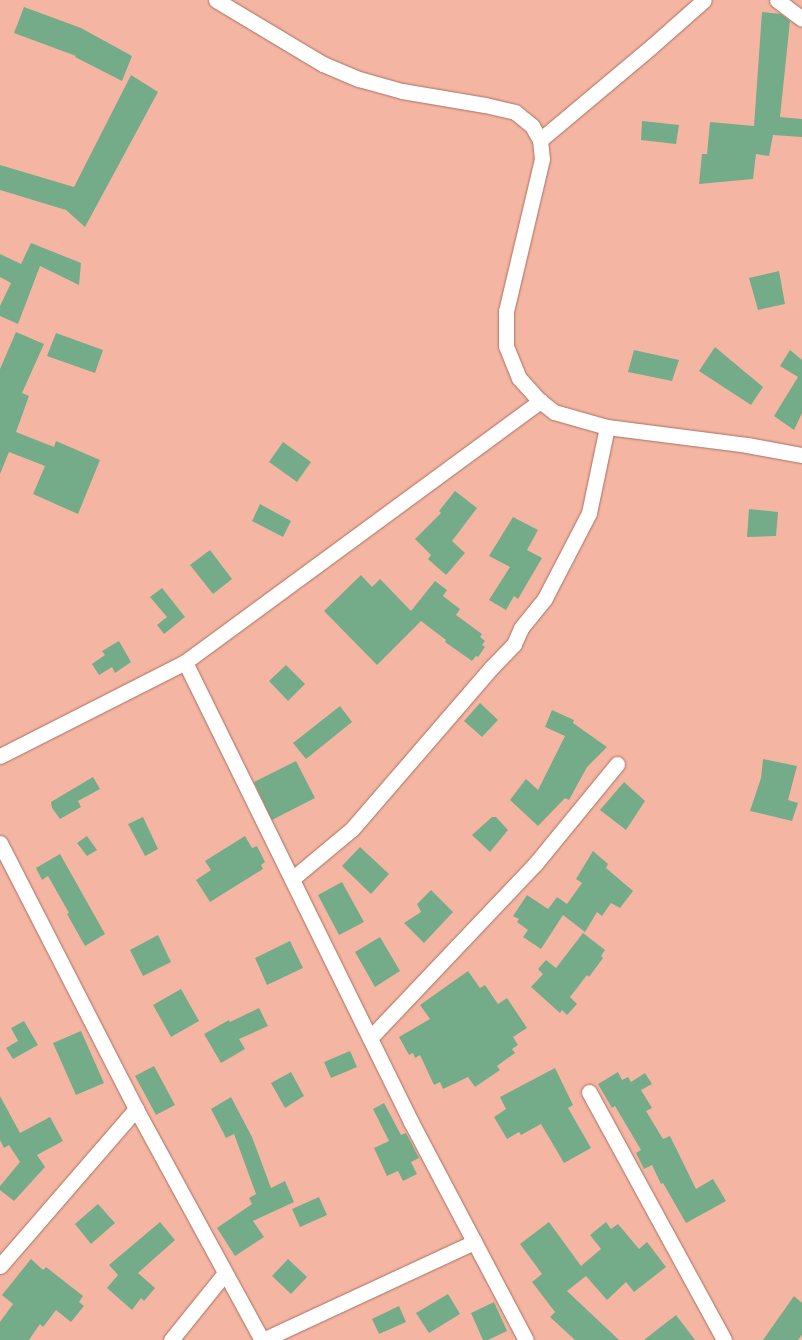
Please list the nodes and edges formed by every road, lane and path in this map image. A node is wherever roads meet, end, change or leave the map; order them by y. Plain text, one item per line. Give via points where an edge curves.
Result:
1 (216, 0) edge
2 (704, 0) edge
3 (777, 0) edge
4 (802, 19) edge
5 (540, 140) junction
6 (540, 401) junction
7 (607, 427) junction
8 (802, 455) edge
9 (185, 662) junction
10 (0, 756) edge
11 (618, 764) dead end
12 (0, 843) edge
13 (292, 879) junction
14 (370, 1038) junction
15 (589, 1092) dead end
16 (136, 1109) junction
17 (474, 1242) junction
18 (0, 1266) edge
19 (226, 1273) junction
20 (171, 1340) edge
21 (263, 1340) edge
22 (526, 1340) edge
23 (724, 1340) edge

1 - 5 street via 323,64 359,79 402,91 485,104 515,112 532,126
2 - 5 street
3 - 4 street
5 - 6 street via 542,159 506,311 506,346 519,378
6 - 7 street via 554,412
6 - 9 street
7 - 8 street
7 - 13 street via 589,513 545,598 521,628 514,644 352,829
9 - 10 street
9 - 13 street
11 - 14 street via 536,863
12 - 16 street
13 - 14 street
14 - 17 street
15 - 23 street
16 - 18 street
16 - 19 street
17 - 21 street
17 - 22 street
19 - 20 street
19 - 21 street

